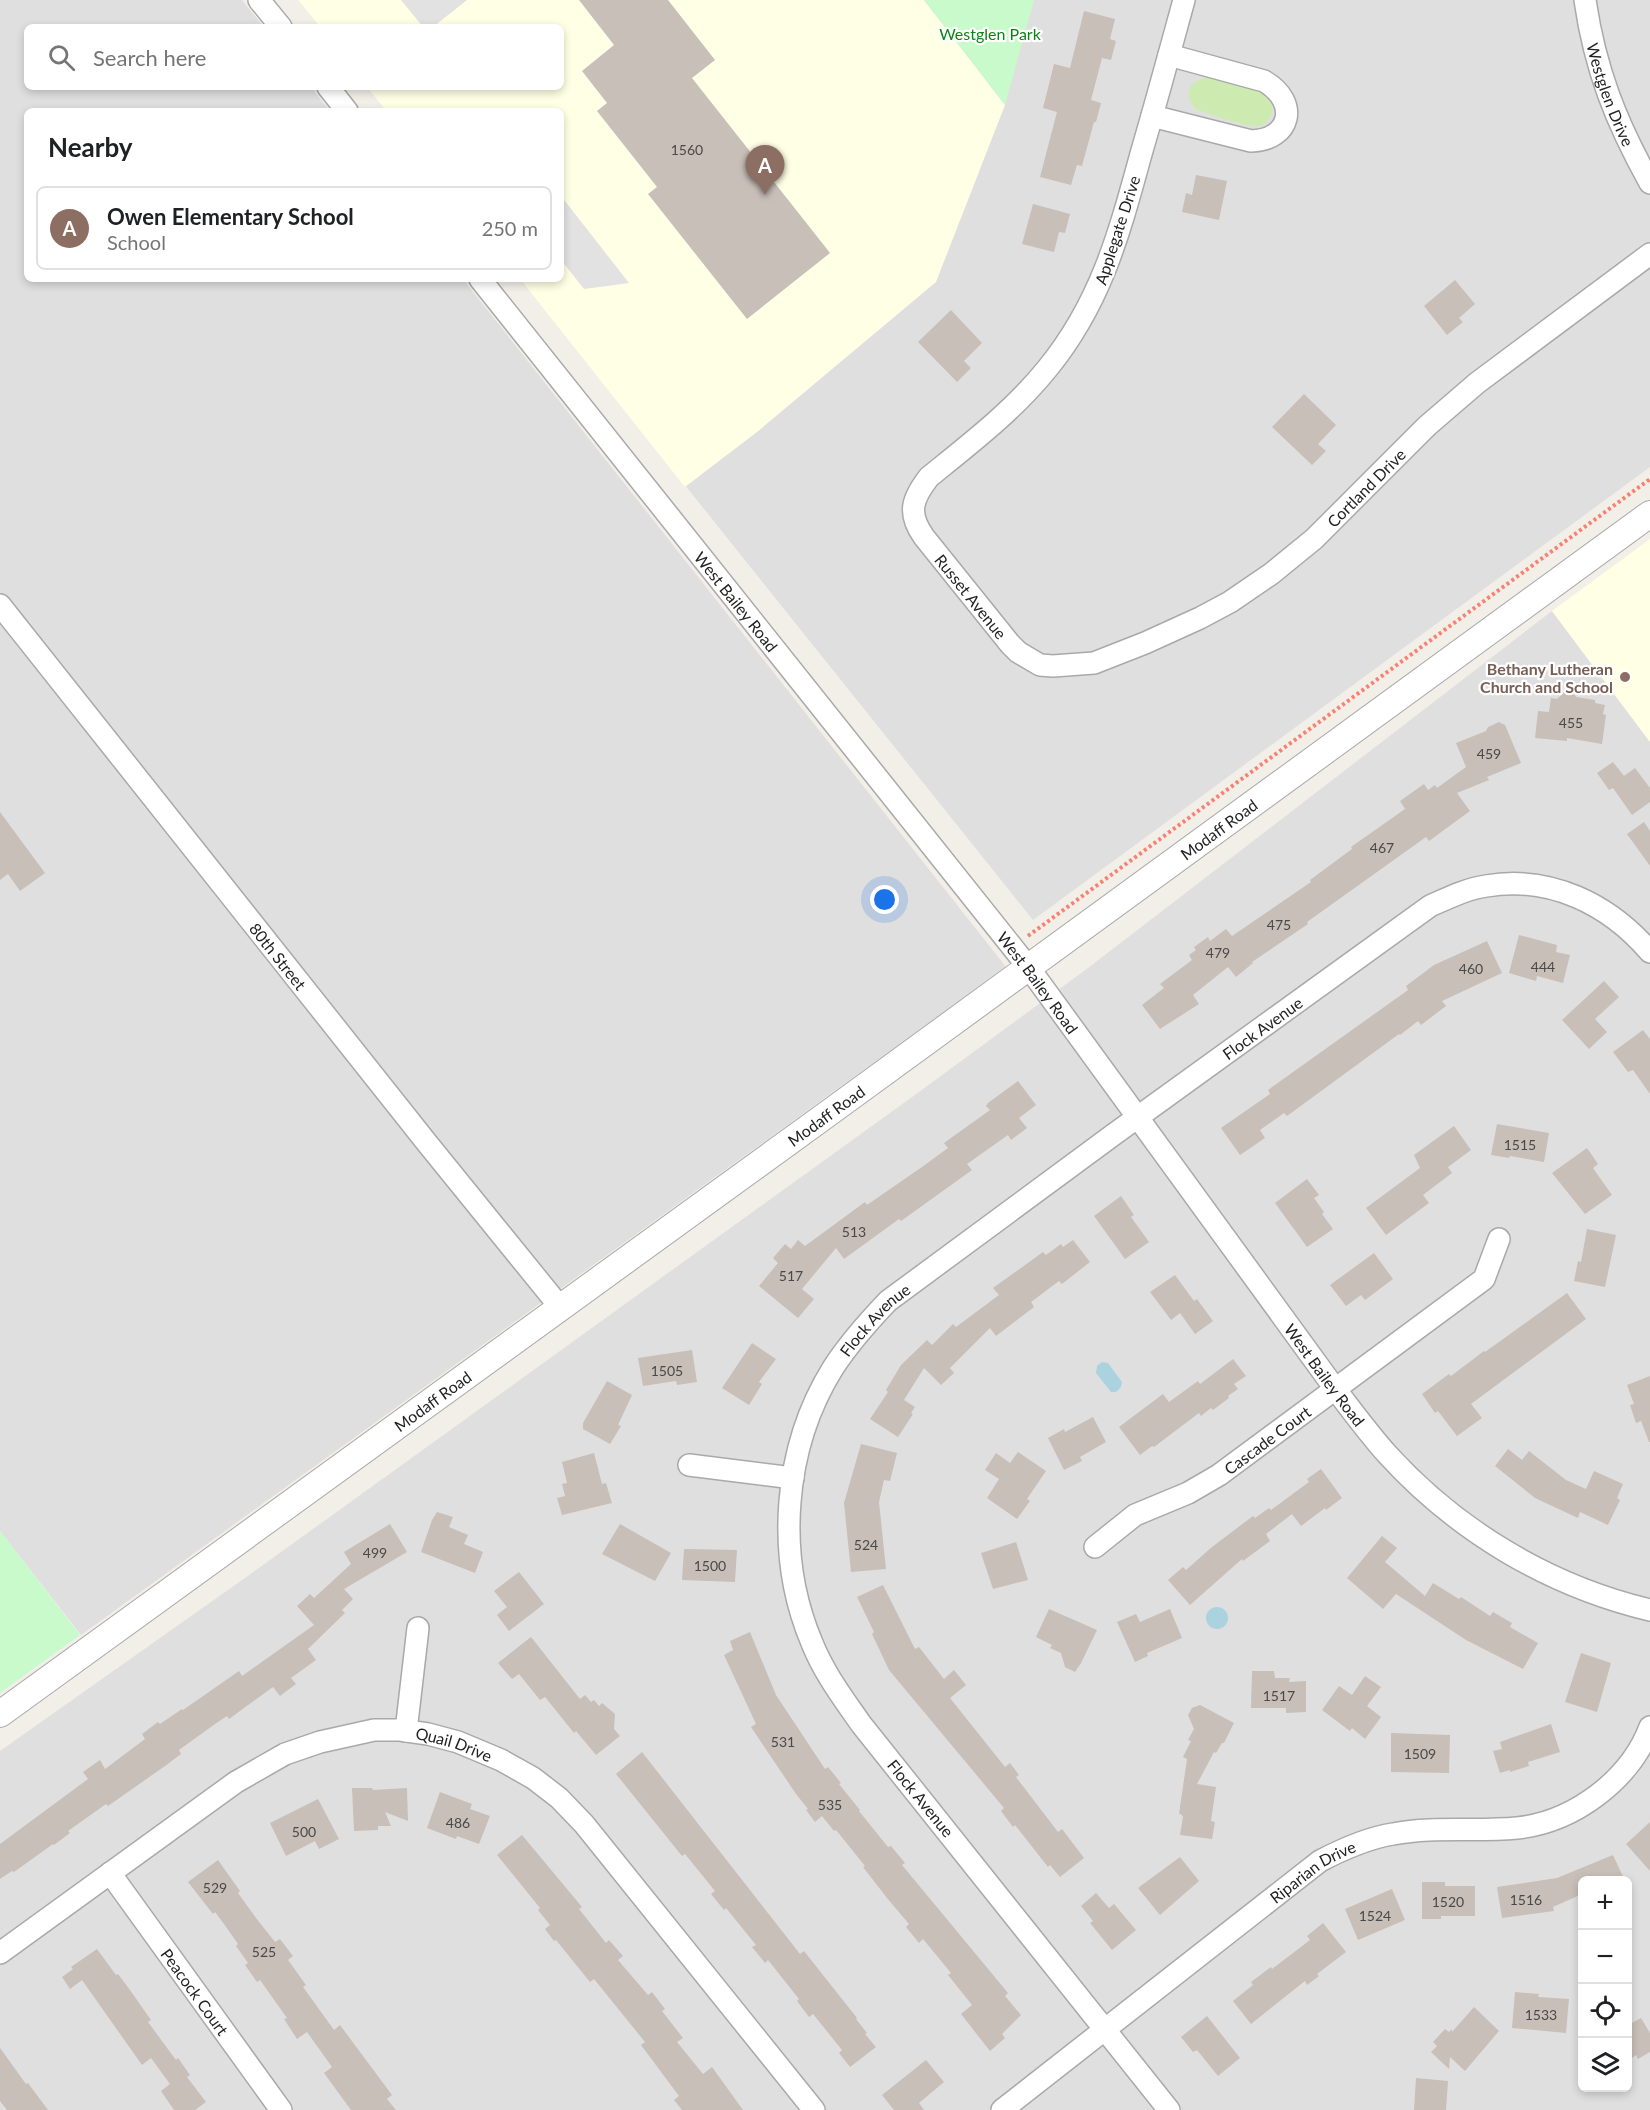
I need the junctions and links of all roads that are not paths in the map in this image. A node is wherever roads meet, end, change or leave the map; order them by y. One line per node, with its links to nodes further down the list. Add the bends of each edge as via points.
1 (259, 0): 4 (street)
2 (1184, 0): 5 (street, Applegate Drive)
3 (1585, 0): 9 (street, Westglen Drive, via 1604,85)
4 (278, 24)
5 (1169, 55): 8 (street, Applegate Drive); 8 (street, via 1264,81 1283,96 1286,118 1274,135 1264,141 1251,141)
6 (330, 90): 7 (street)
7 (345, 108)
8 (1152, 116): 12 (street, Applegate Drive, via 1118,237 1088,308 1027,392 929,477)
9 (1650, 183)
10 (1650, 254): 15 (street, Cortland Drive, via 1477,383 1419,434 1314,539 1271,574 1220,608 1145,643 1094,663)
11 (482, 282): 17 (street, West Bailey Road)
12 (914, 504): 15 (street, Russet Avenue, via 913,515 920,532 1010,644 1030,660)
13 (1650, 514): 17 (street, Modaff Road)
14 (0, 605): 20 (street, 80th Street)
15 (1053, 666)
16 (1650, 952): 18 (street, Flock Avenue, via 1603,910 1561,890 1508,884 1457,894 1414,915)
17 (1029, 968): 18 (street, West Bailey Road); 20 (street, Modaff Road)
18 (1137, 1117): 21 (street, West Bailey Road); 23 (street, Flock Avenue, via 888,1301 832,1369 809,1418)
19 (1499, 1239): 21 (street, Cascade Court, via 1484,1279)
20 (560, 1307): 27 (street, Modaff Road)
21 (1336, 1390): 24 (street, Cascade Court, via 1204,1485 1135,1515); 25 (street, West Bailey Road, via 1412,1480 1482,1536 1565,1582 1622,1604)
22 (689, 1465): 23 (street)
23 (793, 1478): 32 (street, Flock Avenue, via 788,1527 797,1600 832,1684)
24 (1095, 1547)
25 (1650, 1610)
26 (418, 1628): 29 (street)
27 (0, 1713)
28 (1650, 1727): 32 (street, Riparian Drive, via 1617,1778 1584,1805 1558,1817 1515,1828 1435,1828 1393,1834 1350,1845 1320,1861)
29 (406, 1731): 30 (street, Quail Drive, via 375,1730 285,1754 236,1782); 34 (street, Quail Drive, via 458,1742 501,1760 559,1798)
30 (110, 1874): 31 (street, Quail Drive); 33 (street, Peacock Court)
31 (0, 1953)
32 (1105, 2028): 35 (street, Riparian Drive); 36 (street, Flock Avenue)
33 (281, 2110)
34 (814, 2110)
35 (1002, 2110)
36 (1169, 2110)

